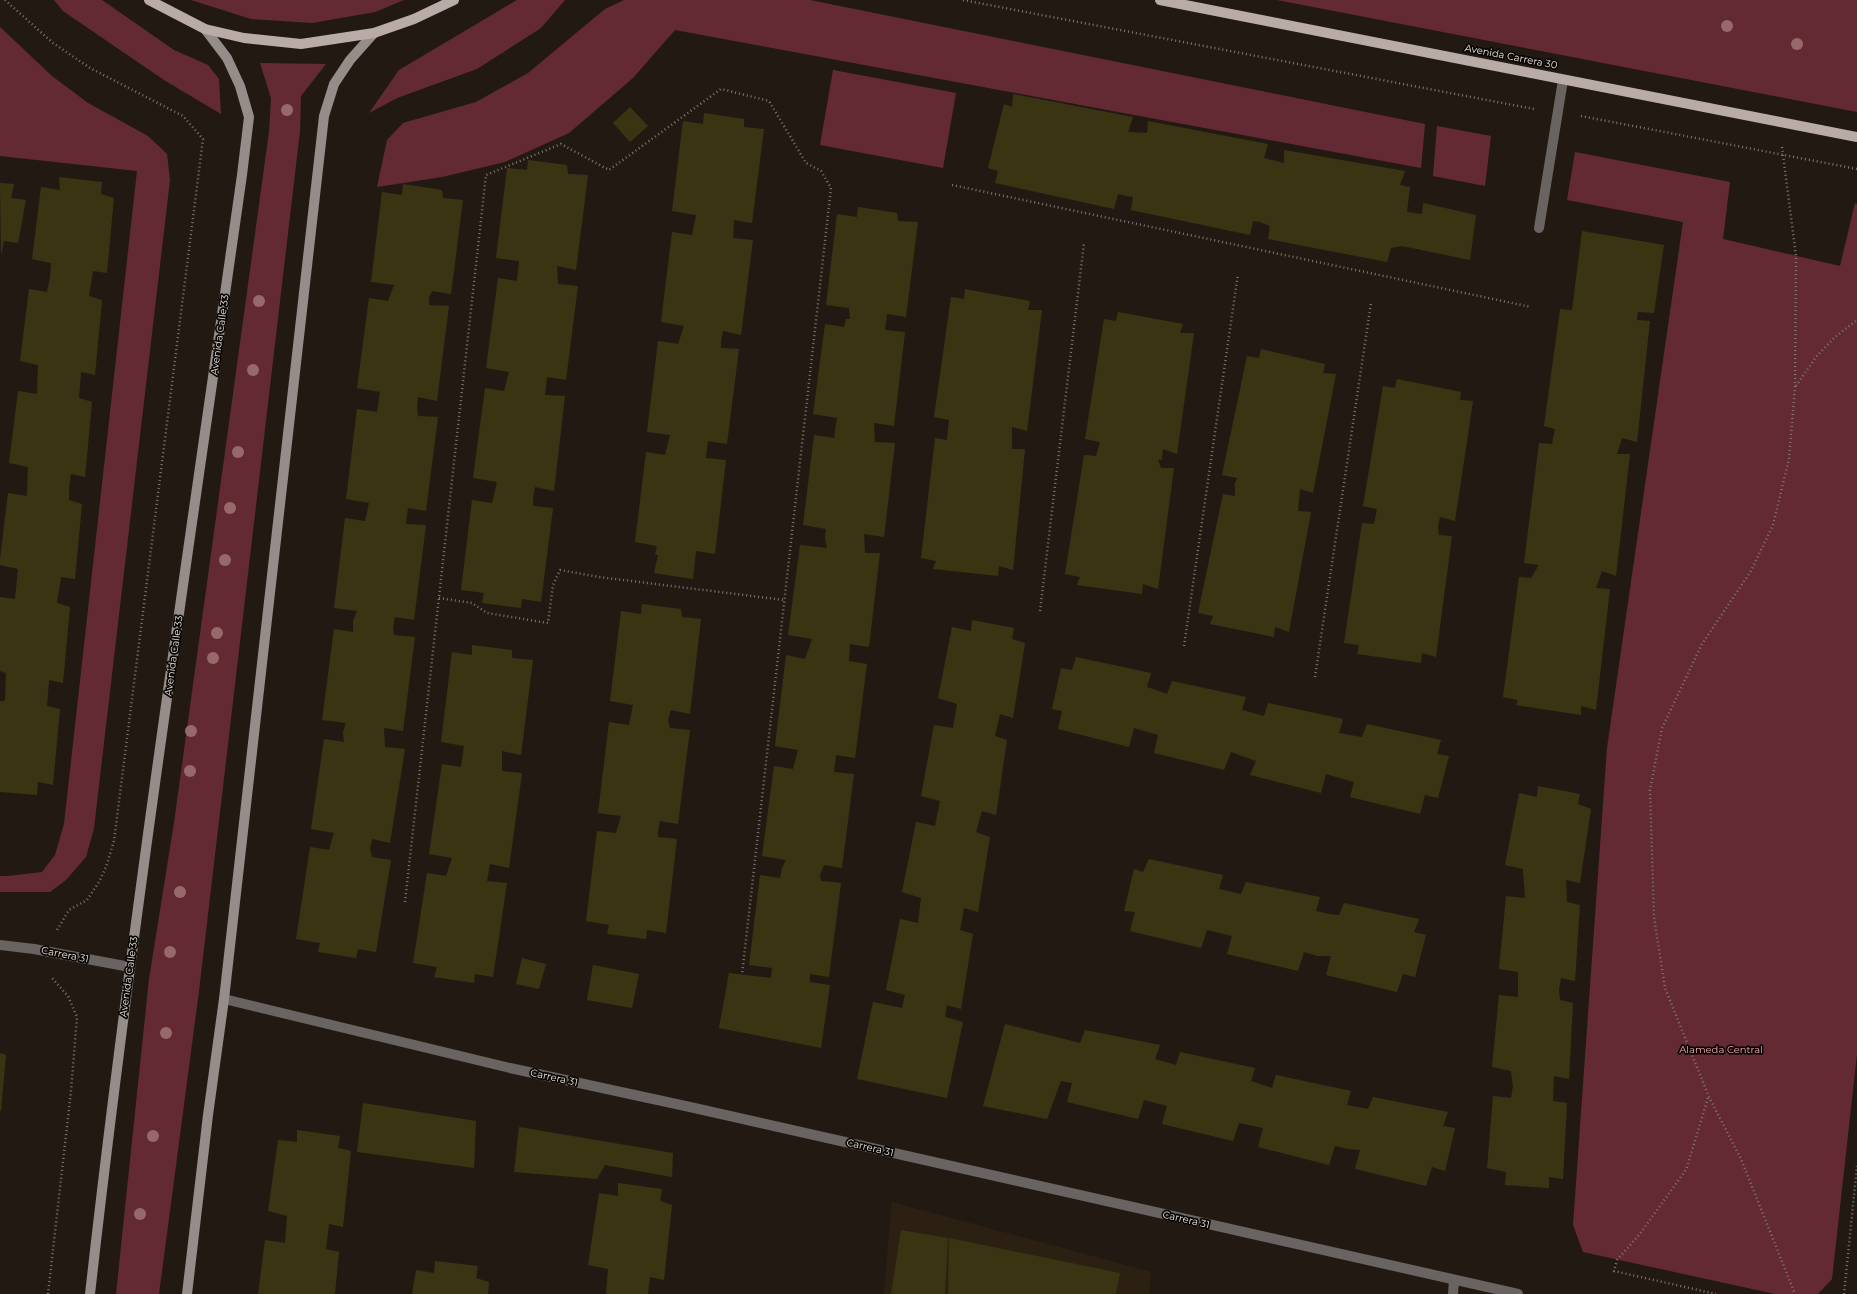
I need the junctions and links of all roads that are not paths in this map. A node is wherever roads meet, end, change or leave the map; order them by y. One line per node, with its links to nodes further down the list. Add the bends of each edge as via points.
1 (149, 0): 4 (main road)
2 (454, 0): 5 (main road, via 414,19)
3 (1160, 0): 6 (main road, Avenida Carrera 30)
4 (205, 29): 5 (main road, via 244,38 302,44); 10 (main road, Avenida Calle 33, via 227,58 240,86 249,117)
5 (374, 33): 11 (main road, via 350,60 334,84 324,116)
6 (1563, 80): 7 (main road, Avenida Carrera 30); 8 (street)
7 (1857, 137)
8 (1539, 228)
9 (0, 945): 10 (street, Carrera 31)
10 (130, 967): 13 (main road, Avenida Calle 33)
11 (224, 999): 12 (street, Carrera 31, via 510,1068); 14 (main road)
12 (1454, 1280): 15 (street); 16 (street, Carrera 31)
13 (90, 1294)
14 (187, 1294)
15 (1453, 1294)
16 (1518, 1294)

